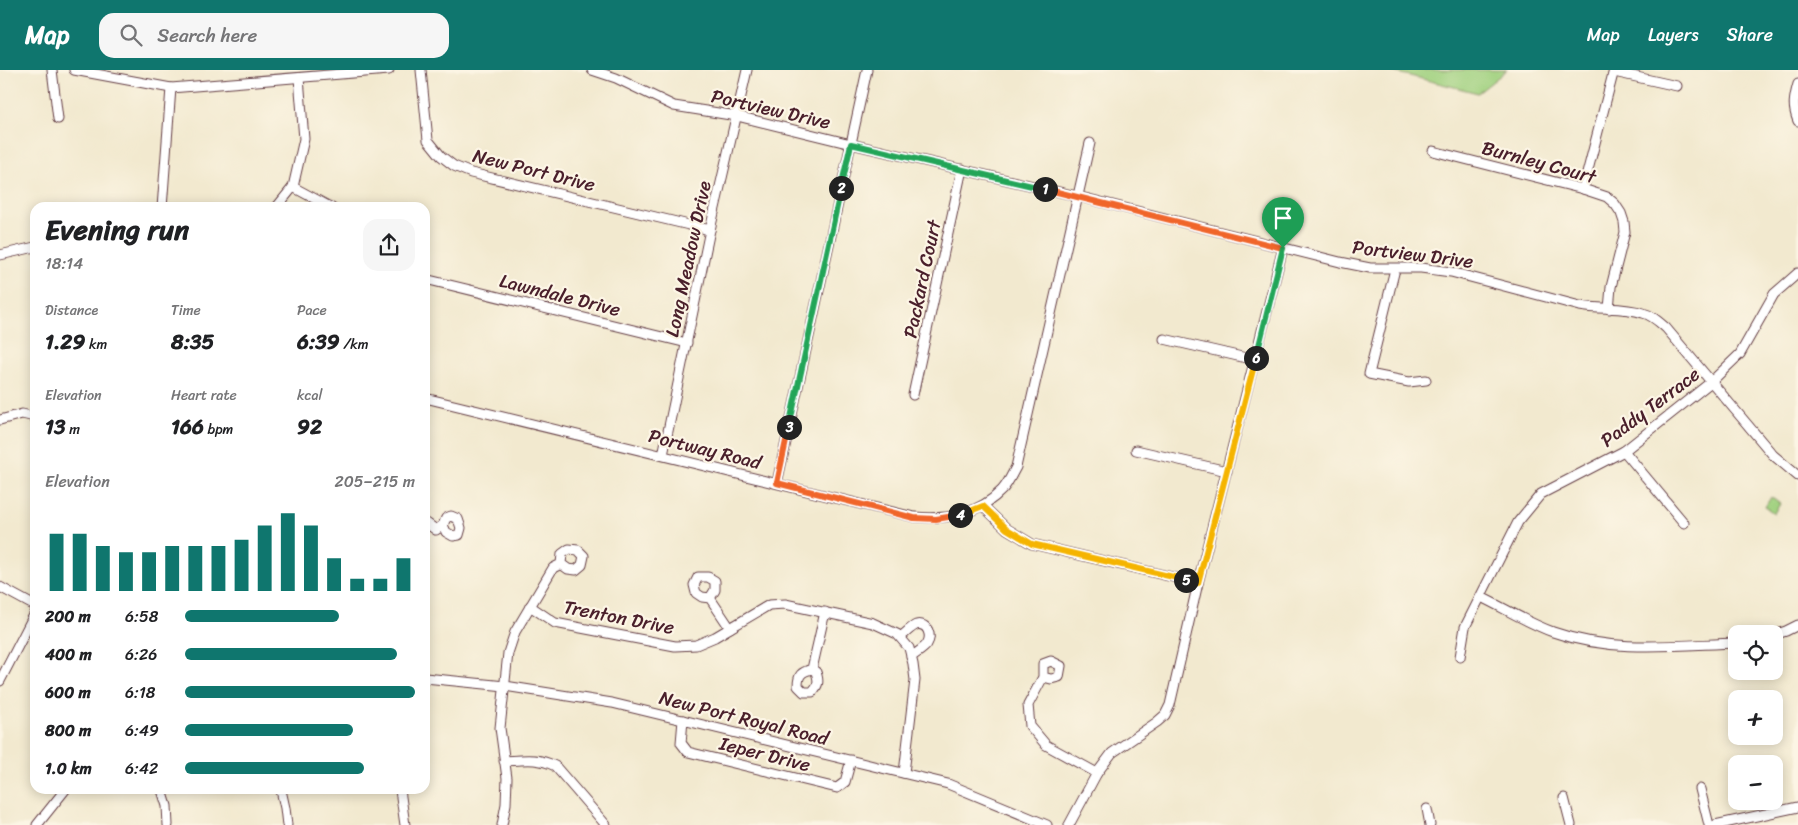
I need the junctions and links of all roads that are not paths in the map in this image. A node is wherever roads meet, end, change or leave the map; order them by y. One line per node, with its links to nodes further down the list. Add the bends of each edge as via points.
1 (52, 70): 14 (street)
2 (74, 70): 12 (street)
3 (389, 70): 9 (street)
4 (421, 70): 26 (street, New Port Drive, via 428,140 454,166)
5 (592, 70): 13 (street, Portview Drive, via 674,106)
6 (747, 70): 13 (street, Long Meadow Drive)
7 (867, 70): 17 (street)
8 (1614, 71): 11 (street); 21 (street)
9 (299, 78): 12 (street); 20 (street, via 304,139)
10 (1798, 84): 15 (street, via 1793,100)
11 (1677, 86)
12 (171, 88): 23 (street)
13 (737, 116): 17 (street, Portview Drive); 26 (street, Long Meadow Drive)
14 (58, 119)
15 (1798, 121)
16 (1090, 143): 22 (street, Portway Road)
17 (851, 144): 19 (street, Portview Drive); 48 (street)
18 (1433, 151): 21 (street, Burnley Court)
19 (962, 169): 22 (street, Portview Drive); 39 (street, Packard Court)
20 (293, 187): 24 (street); 25 (street)
21 (1583, 189): 33 (street, Burnley Court, via 1607,197 1621,213 1624,222 1625,232 1611,287)
22 (1077, 196): 28 (street, Portview Drive); 49 (street, Portway Road, via 1016,467 1003,489)
23 (162, 202)
24 (281, 202)
25 (321, 202)
26 (710, 230): 35 (street, Long Meadow Drive)
27 (30, 248): 29 (street)
28 (1283, 248): 30 (street, Portview Drive, via 1370,268); 36 (street)
29 (0, 255)
30 (1395, 269): 33 (street, Portview Drive, via 1451,272 1580,306); 37 (street, via 1369,374 1409,382)
31 (1798, 273): 38 (street, Paddy Terrace, via 1774,294 1740,354)
32 (430, 280): 35 (street, Lawndale Drive)
33 (1609, 309): 38 (street, Portview Drive, via 1643,313 1655,319)
34 (1164, 338): 36 (street)
35 (687, 343): 45 (street, Long Meadow Drive)
36 (1255, 360): 46 (street)
37 (1426, 380)
38 (1711, 382): 44 (street, Paddy Terrace); 47 (street, Portview Drive, via 1773,455)
39 (913, 395)
40 (430, 399): 45 (street, Portway Road)
41 (30, 416): 42 (street, via 22,414)
42 (0, 420)
43 (1136, 450): 46 (street)
44 (1624, 451): 50 (street); 56 (street, Paddy Terrace, via 1541,494 1518,522)
45 (663, 455): 48 (street, Portway Road)
46 (1227, 472): 54 (street)
47 (1798, 476)
48 (777, 483): 49 (street, Portway Road, via 914,518 936,519)
49 (983, 506): 54 (street, via 1007,529 1032,544)
50 (1684, 523)
51 (443, 525): 52 (street, via 436,530)
52 (430, 526)
53 (561, 564): 59 (street, via 554,568)
54 (1198, 583): 78 (street, via 1170,705 1157,722 1112,753)
55 (0, 587): 58 (street)
56 (1480, 597): 66 (street, via 1553,632 1595,643 1623,647); 68 (street, Paddy Terrace, via 1465,627)
57 (710, 598): 63 (street)
58 (30, 603)
59 (530, 606): 63 (street, Trenton Drive, via 555,623 675,646 696,645); 73 (street, via 515,632 508,653)
60 (824, 612): 63 (street, Trenton Drive, via 785,604 769,605); 65 (street, Trenton Drive, via 873,623); 69 (street)
61 (30, 623): 72 (street)
62 (1798, 625): 64 (street)
63 (730, 628)
64 (1783, 632)
65 (900, 637): 67 (street, via 909,648); 67 (street, via 916,625 927,628 930,636 927,645)
66 (1728, 642)
67 (911, 657): 77 (street, via 915,680)
68 (1460, 658)
69 (812, 669)
70 (1042, 676): 78 (street, via 1028,705 1030,726 1046,745)
71 (430, 678): 73 (street, New Port Royal Road)
72 (0, 681)
73 (505, 686): 74 (street, New Port Royal Road, via 612,703); 76 (street, via 500,728)
74 (683, 720): 75 (street, New Port Royal Road); 75 (street, Ieper Drive, via 681,743 688,752 837,788 845,782)
75 (851, 760): 77 (street, New Port Royal Road)
76 (504, 761): 91 (street, via 507,778); 92 (street, via 535,759 556,766)
77 (904, 773): 93 (street, New Port Royal Road, via 948,784)
78 (1097, 773): 94 (street)
79 (1700, 789): 97 (street)
80 (62, 794): 87 (street)
81 (163, 794): 88 (street)
82 (282, 794): 89 (street)
83 (401, 794): 90 (street)
84 (1564, 798): 96 (street)
85 (1798, 807): 98 (street)
86 (1427, 809): 95 (street)
87 (36, 825)
88 (168, 825)
89 (287, 825)
90 (406, 825)
91 (502, 825)
92 (606, 825)
93 (1047, 825)
94 (1070, 825)
95 (1430, 825)
96 (1571, 825)
97 (1709, 825)
98 (1715, 825)

